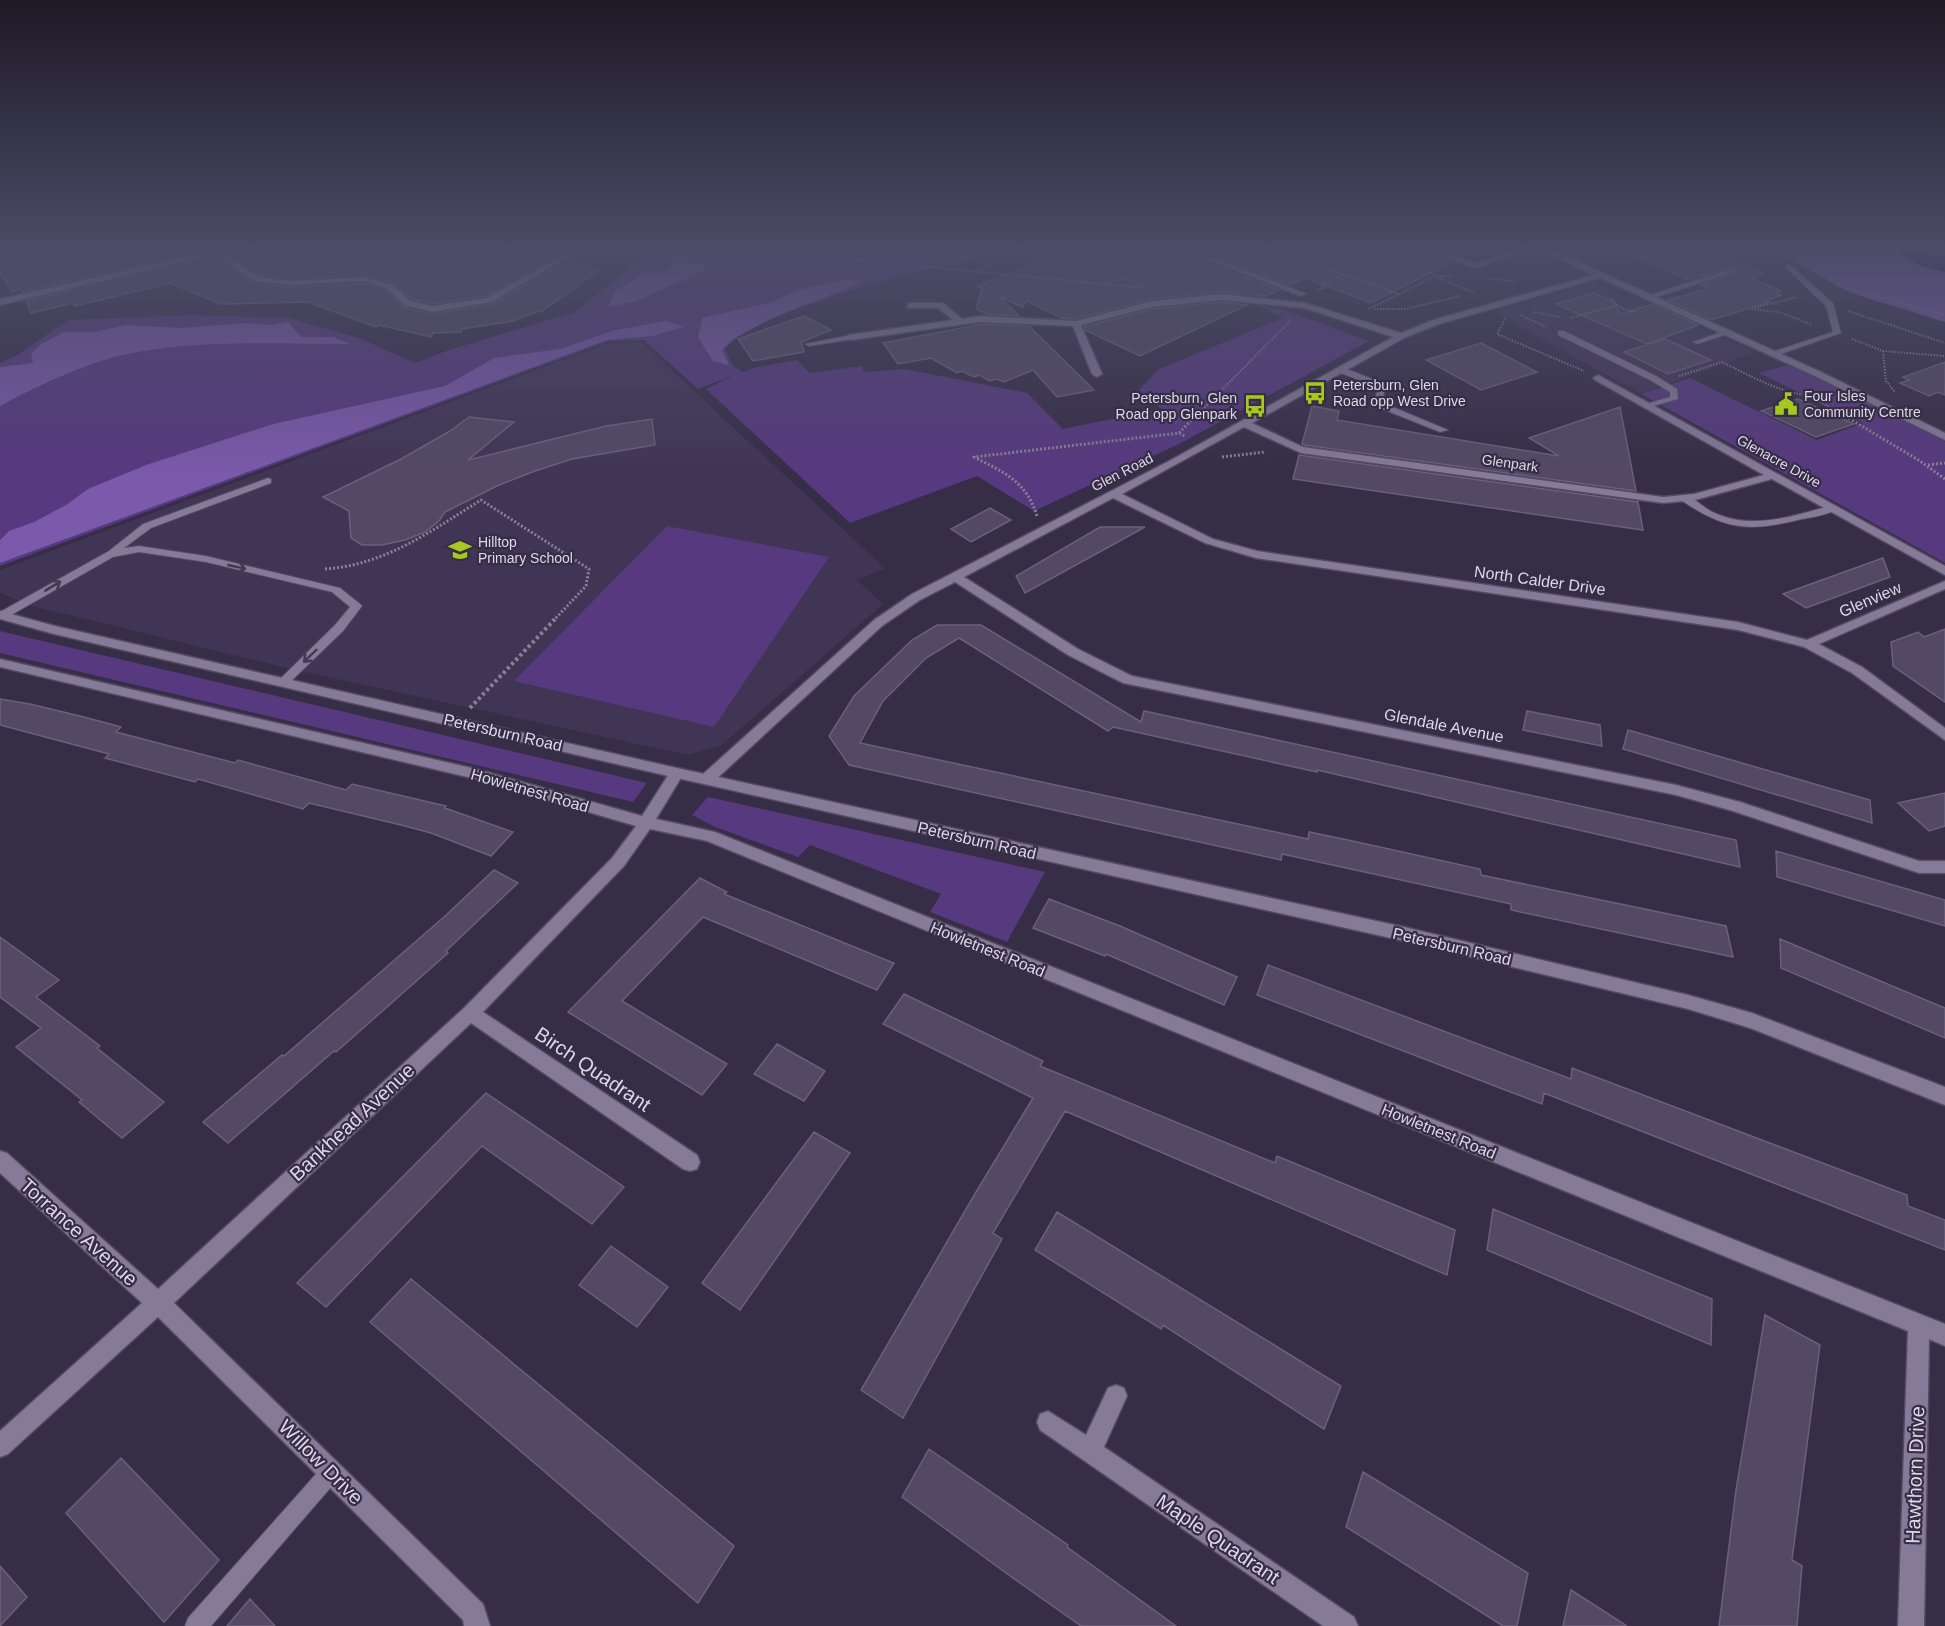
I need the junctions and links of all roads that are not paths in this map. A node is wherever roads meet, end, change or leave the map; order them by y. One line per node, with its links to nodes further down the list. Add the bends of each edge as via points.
1 (954, 323): 12 (street)
2 (1054, 323): 8 (street)
3 (1080, 323): 8 (street)
4 (1359, 323): 11 (street)
5 (1434, 323): 11 (street, Glen Road)
6 (1705, 323): 10 (street)
7 (1834, 323): 15 (lane, via 1837,333)
8 (1076, 324): 17 (street)
9 (1561, 333): 19 (lane, via 1674,391 1674,399)
10 (1727, 333): 13 (lane); 15 (street)
11 (1401, 336): 16 (street, Glen Road)
12 (851, 337): 14 (lane)
13 (1697, 342)
14 (809, 344)
15 (1775, 354): 22 (street)
16 (1341, 370): 20 (street, Glen Road); 21 (lane, via 1382,386 1378,404)
17 (1097, 374)
18 (1598, 378): 19 (street, Glenacre Drive)
19 (1649, 406): 23 (street, Glenacre Drive)
20 (1245, 424): 25 (street, Glen Road); 26 (street, Glenpark, via 1305,450 1663,500)
21 (1443, 430)
22 (1945, 437)
23 (1774, 475): 26 (street, Glenpark); 27 (street, Glenacre Drive)
24 (268, 481): 28 (lane, via 147,526)
25 (1113, 494): 30 (street, Glen Road); 33 (street, North Calder Drive, via 1209,541 1256,554 1738,626)
26 (1685, 498): 27 (lane, via 1713,517 1745,523 1783,521)
27 (1833, 508): 29 (street, Glenacre Drive)
28 (110, 554): 32 (lane, one-way to 28); 35 (lane, one-way to 35, via 139,549 171,552 336,590 356,606)
29 (1945, 571)
30 (954, 576): 38 (street, Glen Road, via 878,623); 40 (street, Glendale Avenue, via 1073,652 1128,680 1677,790 1919,867)
31 (1945, 585): 33 (street, Glenview)
32 (1, 615): 35 (street, Petersburn Road)
33 (1808, 644): 36 (street, North Calder Drive, via 1857,670)
34 (0, 663): 39 (street, Howletnest Road, via 476,774)
35 (283, 682): 37 (street, Petersburn Road)
36 (1945, 735)
37 (676, 774): 38 (street, Petersburn Road); 39 (street, Bankhead Avenue)
38 (707, 779): 42 (street, Petersburn Road, via 1404,934 1688,1002 1774,1029)
39 (646, 824): 41 (street, Bankhead Avenue, via 618,862); 46 (street, Howletnest Road, via 710,836)
40 (1945, 867)
41 (470, 1013): 44 (street, Birch Quadrant); 45 (street, Bankhead Avenue)
42 (1945, 1096)
43 (0, 1160): 45 (street, Torrance Avenue)
44 (690, 1162)
45 (158, 1303): 50 (street, Bankhead Avenue); 52 (street, Willow Drive)
46 (1920, 1325): 47 (street, Howletnest Road); 56 (street, Hawthorn Drive)
47 (1945, 1335)
48 (1116, 1396): 51 (street)
49 (1048, 1422): 51 (street, Maple Quadrant)
50 (0, 1446)
51 (1090, 1452): 55 (street, Maple Quadrant)
52 (331, 1472): 53 (lane); 54 (street, Willow Drive, via 474,1613)
53 (196, 1626)
54 (477, 1626)
55 (1345, 1626)
56 (1911, 1626)

